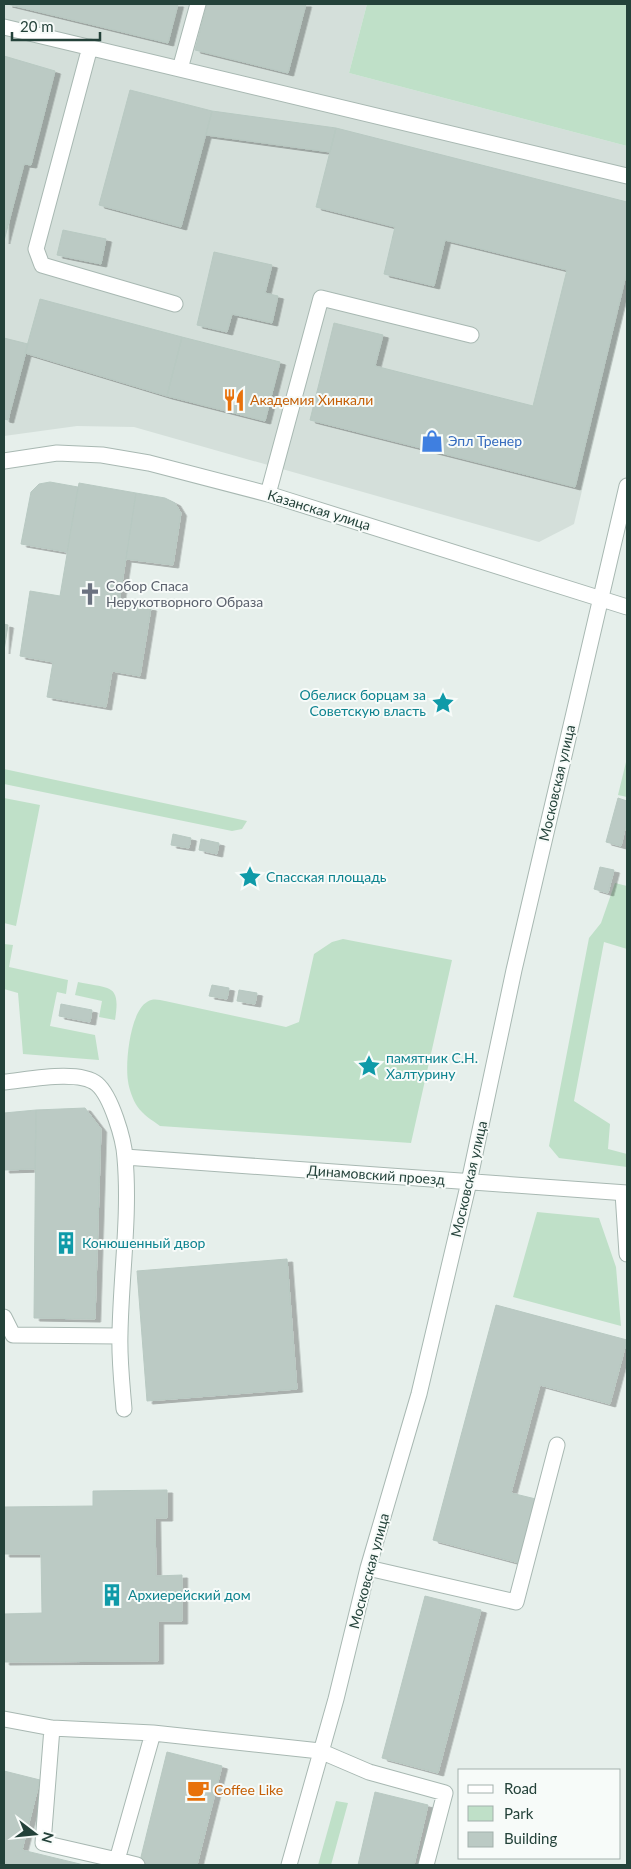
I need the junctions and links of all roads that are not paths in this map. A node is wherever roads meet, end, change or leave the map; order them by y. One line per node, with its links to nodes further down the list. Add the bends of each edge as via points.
1 (198, 4): 4 (street)
2 (4, 27): 3 (street)
3 (90, 47): 4 (street); 6 (street, via 36,249 42,264)
4 (180, 69): 5 (street)
5 (627, 176)
6 (175, 304)
7 (471, 335): 10 (street, via 320,298)
8 (4, 461): 10 (street, Казанская улица, via 57,453 102,455 149,463)
9 (627, 486): 11 (street, Московская улица)
10 (268, 494): 11 (street, Казанская улица)
11 (599, 599): 12 (street, Казанская улица); 15 (street, Московская улица)
12 (627, 607)
13 (4, 1082): 14 (street, via 70,1076 86,1077 98,1084 107,1096)
14 (125, 1156): 15 (street, Динамовский проезд); 19 (street)
15 (469, 1182): 16 (street, Динамовский проезд); 22 (street, Московская улица, via 419,1394)
16 (625, 1193): 17 (street)
17 (627, 1254)
18 (4, 1317): 19 (street, via 14,1336)
19 (120, 1336): 20 (street)
20 (124, 1409)
21 (557, 1445): 22 (street, via 516,1602)
22 (368, 1568): 26 (street, Московская улица)
23 (4, 1719): 24 (street)
24 (52, 1728): 25 (street); 27 (street, via 43,1843)
25 (153, 1733): 26 (street); 27 (street)
26 (320, 1751): 29 (street, Московская улица); 30 (street, via 369,1772 445,1793)
27 (117, 1860): 28 (street)
28 (137, 1865)
29 (289, 1865)
30 (426, 1865)

